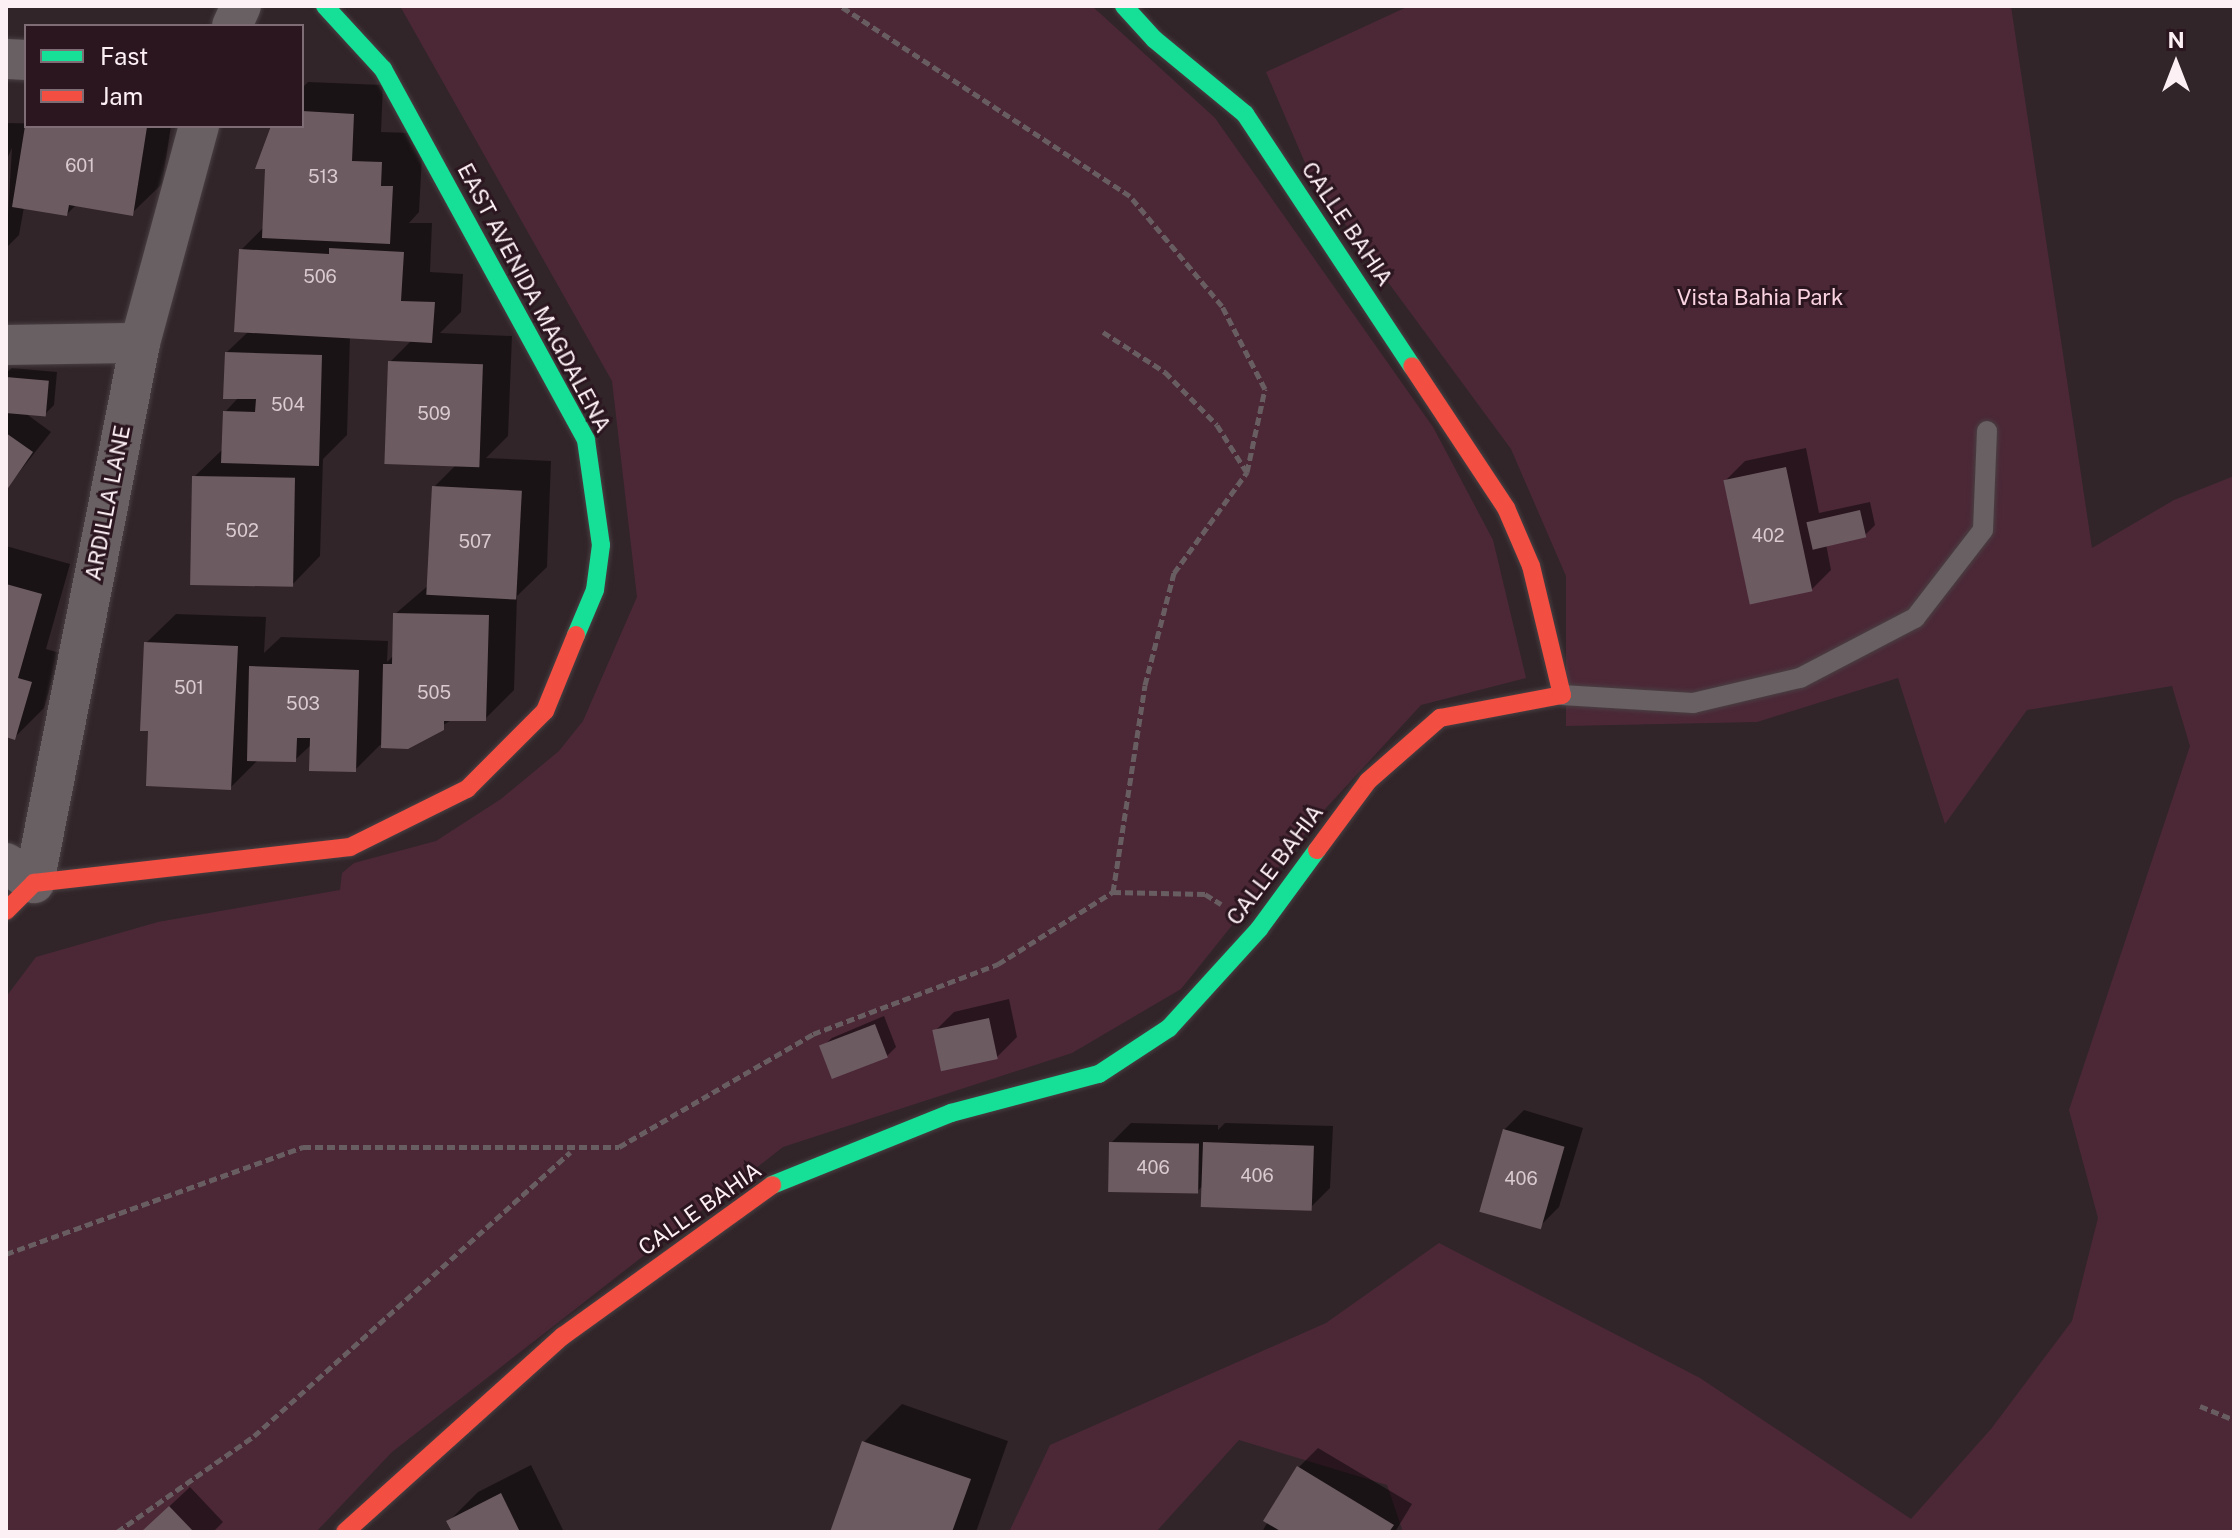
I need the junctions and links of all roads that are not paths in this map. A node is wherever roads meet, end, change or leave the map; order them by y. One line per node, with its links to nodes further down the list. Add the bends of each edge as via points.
1 (325, 6): 8 (street, EAST AVENIDA MAGDALENA, via 383,69 586,440 601,545 595,590 545,711 467,789 350,847)
2 (1124, 6): 7 (street, CALLE BAHIA, via 1154,39 1245,114 1506,508 1531,566)
3 (198, 128): 4 (street, ARDILLA LANE)
4 (140, 343): 5 (street); 8 (street, ARDILLA LANE)
5 (6, 345)
6 (1987, 431): 7 (lane, via 1983,530 1915,618 1800,678 1693,703)
7 (1562, 695): 10 (street, CALLE BAHIA, via 1440,718 1368,781 1259,929 1169,1028 1099,1074 951,1113 769,1186 563,1336)
8 (20, 873): 9 (street)
9 (6, 911)
10 (345, 1532)

